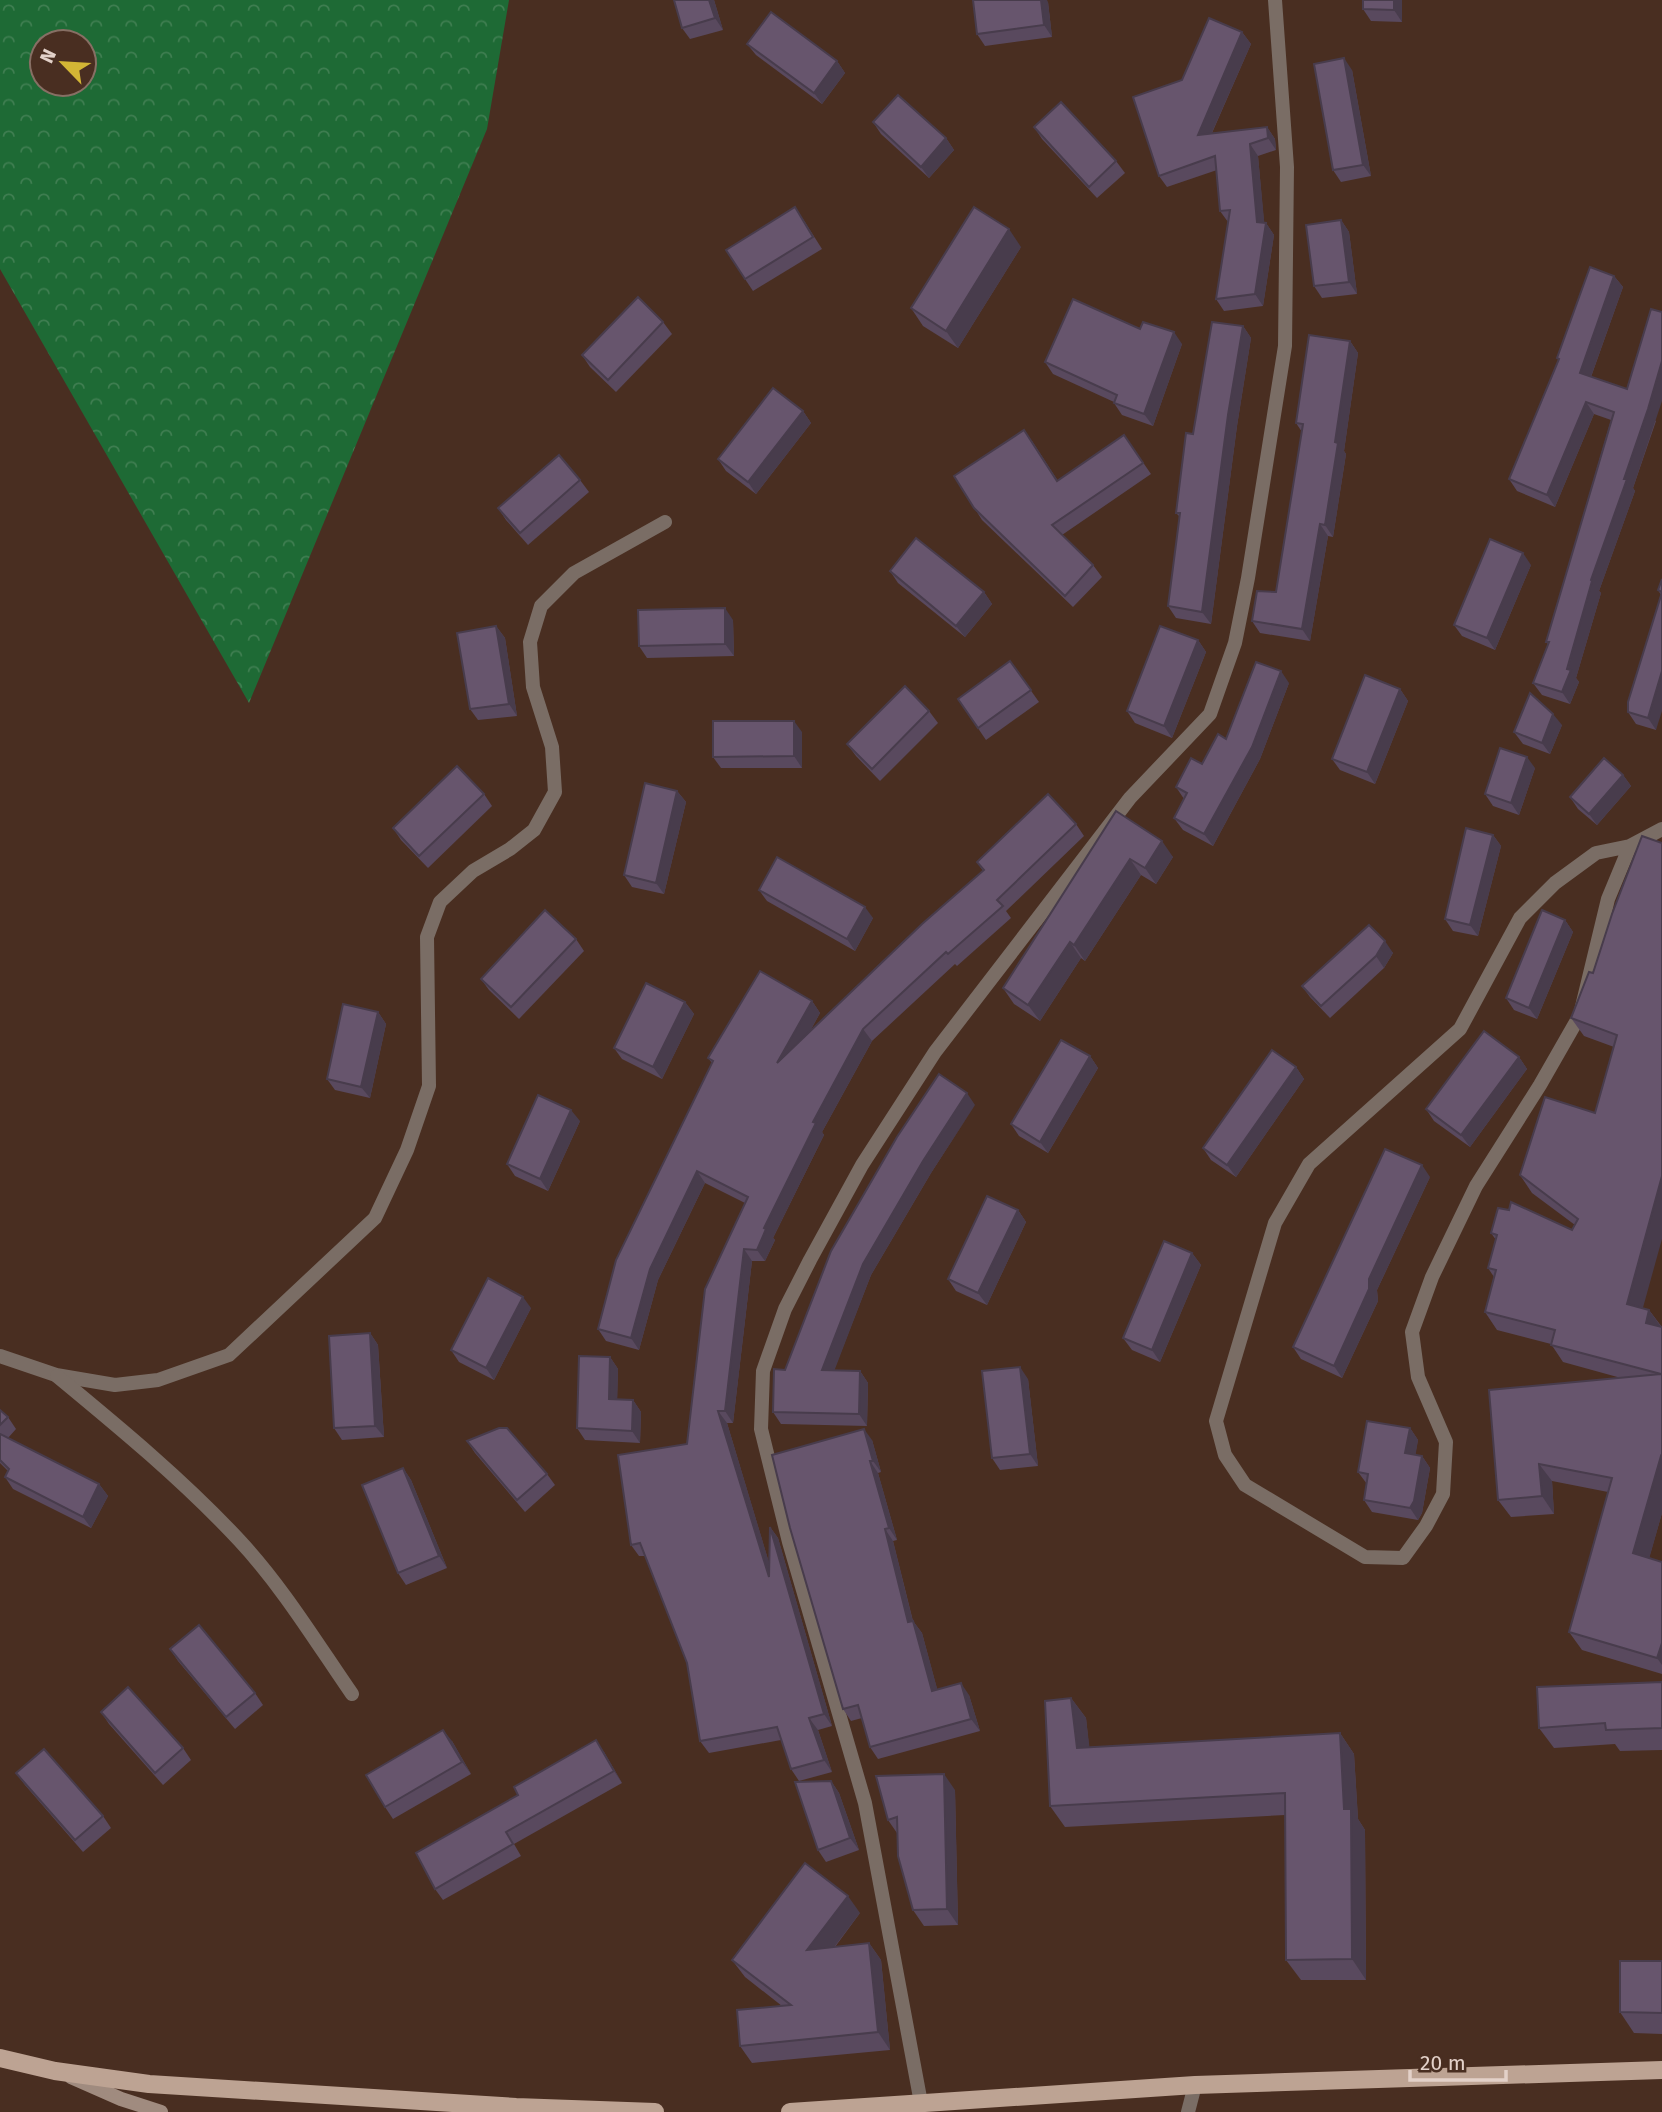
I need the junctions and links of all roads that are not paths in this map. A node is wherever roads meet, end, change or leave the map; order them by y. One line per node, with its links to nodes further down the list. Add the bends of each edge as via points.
1 (1275, 0): 12 (street, via 1287,167 1285,346 1235,643 1210,713 1130,797 935,1052 862,1165 810,1260 785,1309 763,1371 761,1429 864,1803)
2 (665, 522): 6 (street, via 574,573 541,606 530,642 533,687 552,747 555,792 534,830 473,871 440,902 427,937 429,1086 407,1150 375,1218 229,1355 158,1380 115,1385)
3 (1662, 829): 4 (street)
4 (1630, 846): 4 (street, via 1608,900 1580,1015 1476,1186 1432,1277 1412,1332 1418,1377 1446,1442 1443,1494 1403,1558 1365,1557 1245,1485 1225,1455 1216,1421 1275,1223 1310,1164 1460,1029 1520,918 1555,883 1596,853)
5 (0, 1356): 6 (street)
6 (56, 1376): 7 (street, via 161,1463 240,1541)
7 (352, 1694)
8 (0, 2059): 10 (main road)
9 (1662, 2070): 11 (main road)
10 (55, 2071): 13 (main road, via 149,2084); 14 (main road)
11 (1195, 2085): 12 (main road); 17 (street)
12 (921, 2104): 16 (main road)
13 (515, 2110): 15 (main road)
14 (161, 2112)
15 (655, 2112)
16 (790, 2112)
17 (1188, 2112)

